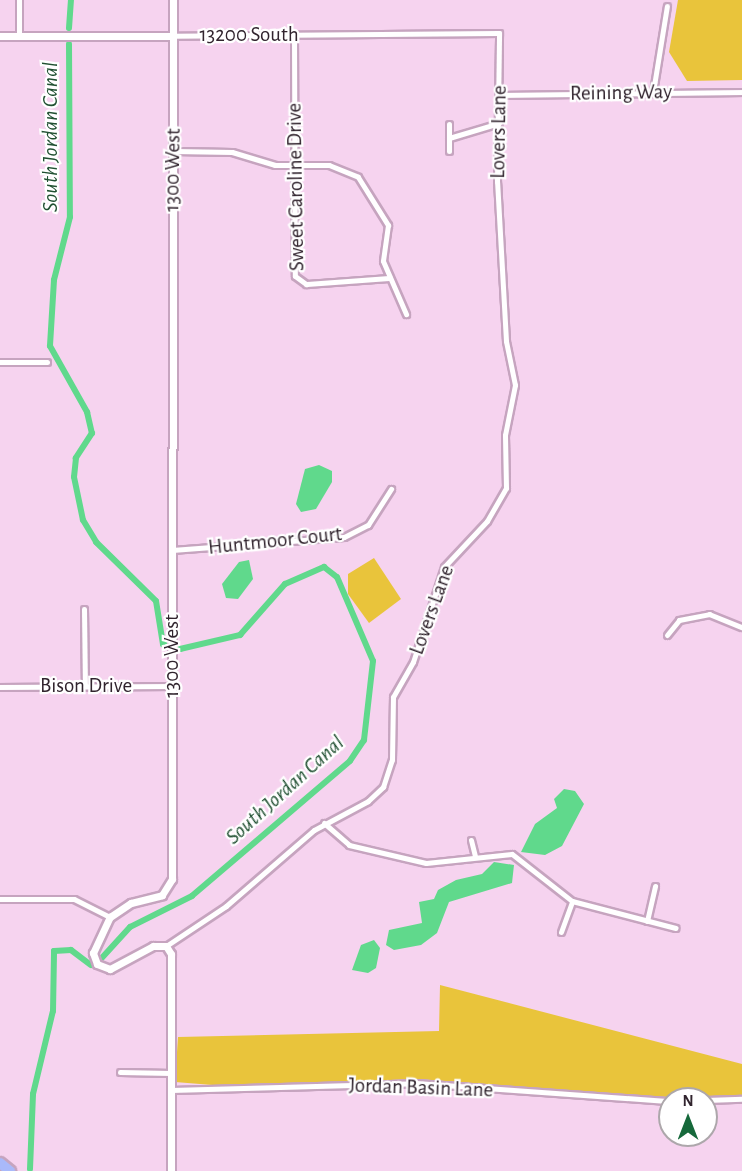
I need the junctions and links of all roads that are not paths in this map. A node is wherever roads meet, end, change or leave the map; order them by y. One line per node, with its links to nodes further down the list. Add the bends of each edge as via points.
1 (19, 0): 7 (street)
2 (173, 0): 8 (street, 1300 West)
3 (667, 6): 9 (street)
4 (499, 33): 5 (street, 13200 South); 11 (street, Lovers Lane)
5 (294, 35): 8 (street, 13200 South); 17 (street, Sweet Caroline Drive)
6 (0, 36): 7 (street, 13200 South)
7 (19, 36): 8 (street, 13200 South)
8 (173, 36): 16 (street, 1300 West)
9 (653, 92): 10 (street, Reining Way); 11 (street, Reining Way)
10 (742, 92)
11 (500, 95): 12 (street, Lovers Lane)
12 (499, 123): 14 (street); 30 (street, Lovers Lane, via 506,341 515,385 506,435 507,483 492,514 444,567 413,662 393,697 392,760 382,787 368,801)
13 (449, 124): 14 (street)
14 (449, 138): 15 (street)
15 (449, 150)
16 (174, 151): 17 (street, via 232,152 265,164); 23 (street, 1300 West)
17 (294, 166): 18 (street, via 338,166 363,182 388,225 383,261); 18 (street, Sweet Caroline Drive, via 297,280 374,283)
18 (390, 278): 19 (street)
19 (406, 314)
20 (0, 362): 21 (street)
21 (47, 362)
22 (391, 489): 23 (street, Huntmoor Court, via 368,525 344,537)
23 (172, 550): 28 (street, 1300 West)
24 (84, 609): 27 (street)
25 (742, 627): 26 (street, via 709,614 679,620)
26 (667, 635)
27 (85, 686): 28 (street, Bison Drive); 29 (street, Bison Drive)
28 (172, 686): 36 (street, 1300 West, via 171,883 162,895 131,903)
29 (0, 687)
30 (324, 824): 32 (street, via 349,845 420,862); 40 (street, Lovers Lane, via 226,906)
31 (471, 840): 32 (street)
32 (476, 856): 35 (street, via 501,852 518,856)
33 (655, 886): 37 (street)
34 (0, 899): 36 (street, via 74,899)
35 (572, 901): 37 (street); 39 (street)
36 (110, 916): 40 (street, via 94,945 99,966 114,968 153,946)
37 (647, 921): 38 (street)
38 (676, 928)
39 (561, 933)
40 (166, 946): 42 (street, via 171,956)
41 (120, 1072): 42 (street)
42 (171, 1072): 43 (street)
43 (171, 1090): 45 (street, Jordan Basin Lane, via 416,1083); 49 (street)
44 (742, 1099): 46 (street)
45 (658, 1100)
46 (718, 1100)
47 (0, 1163): 48 (highway)
48 (10, 1171)
49 (171, 1171)

